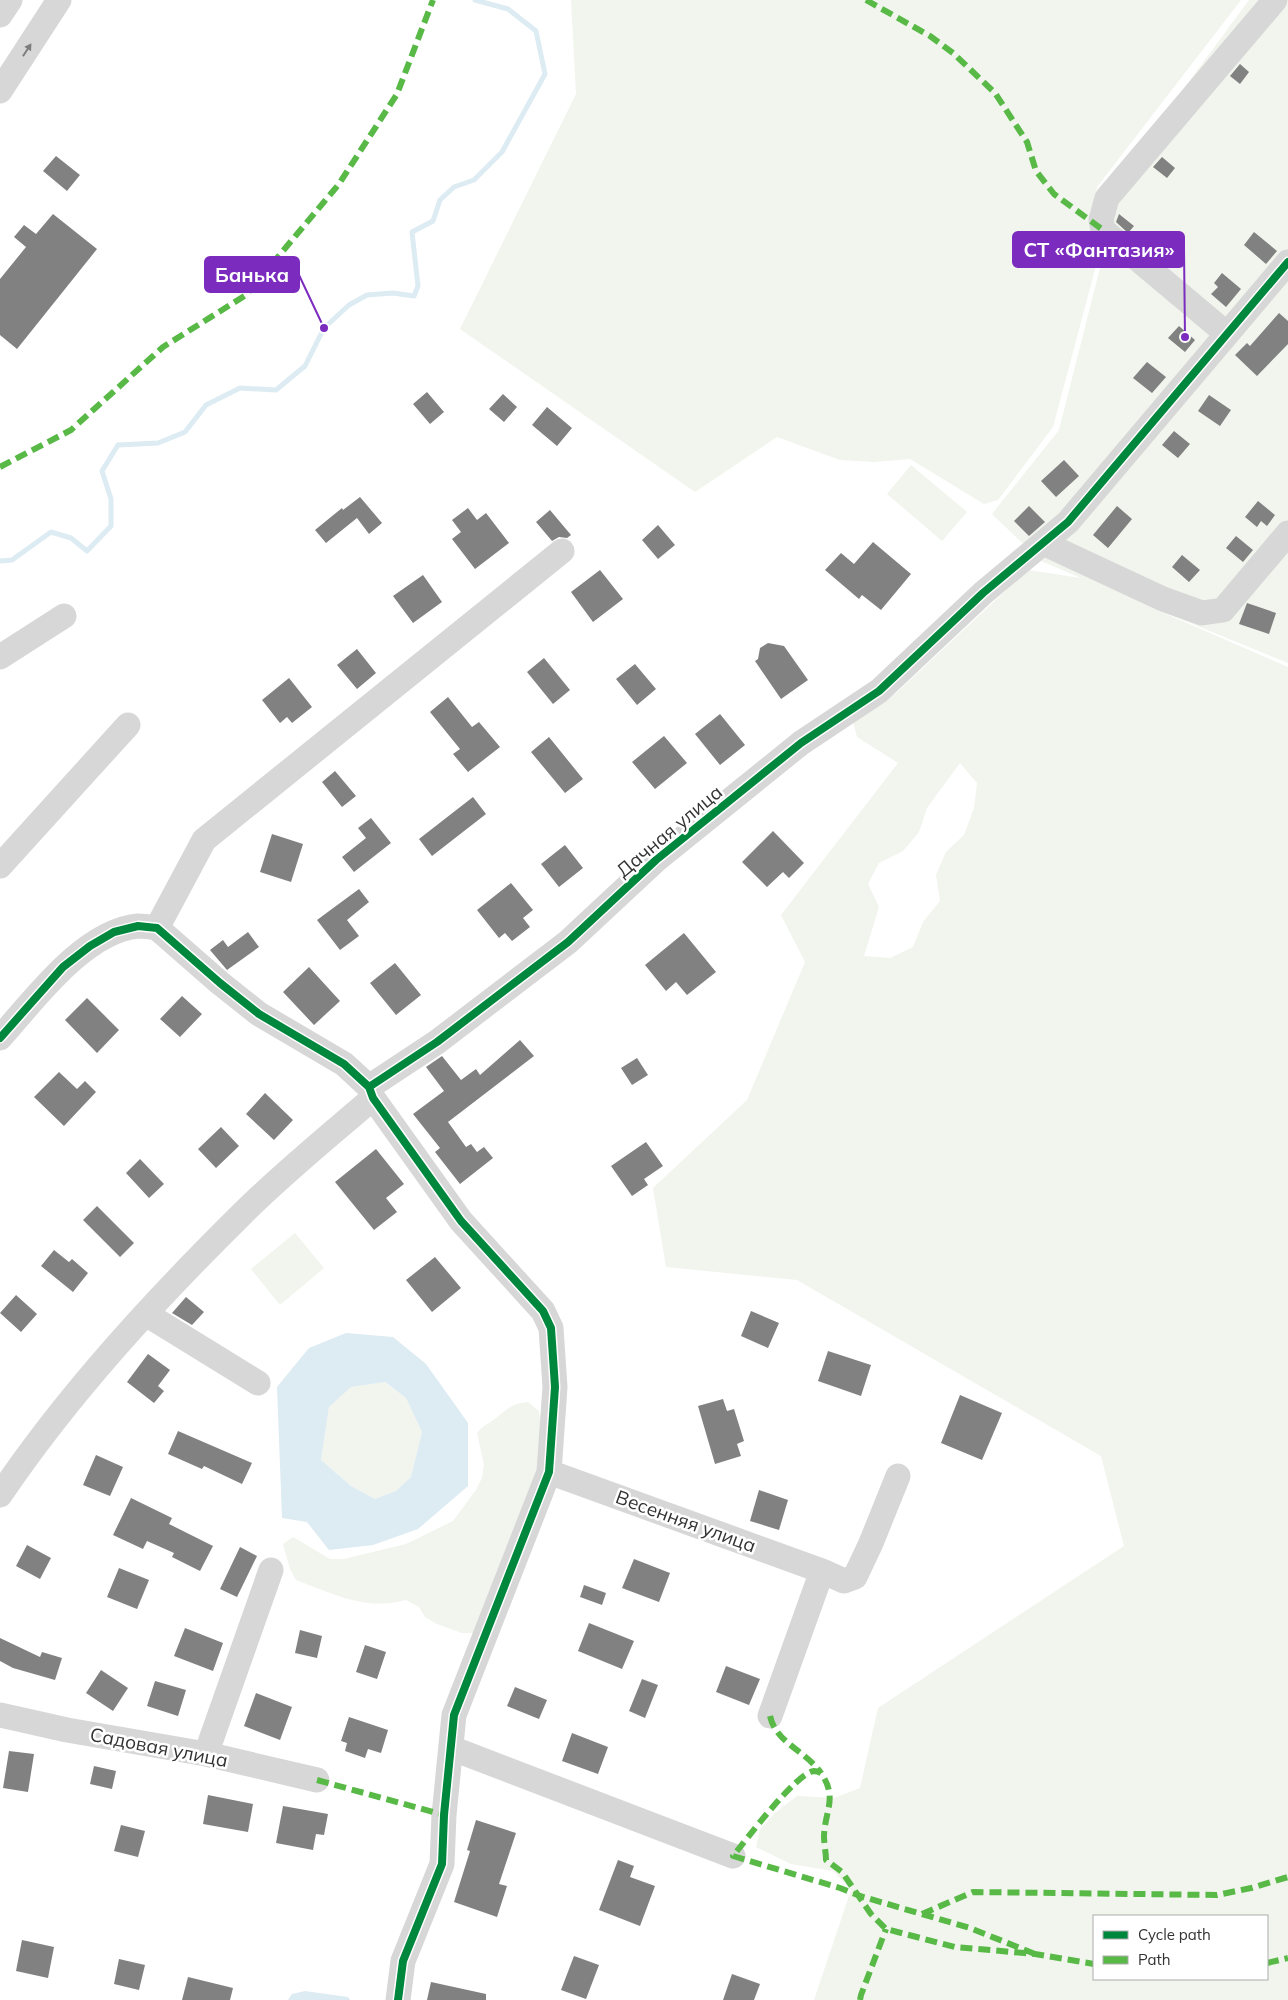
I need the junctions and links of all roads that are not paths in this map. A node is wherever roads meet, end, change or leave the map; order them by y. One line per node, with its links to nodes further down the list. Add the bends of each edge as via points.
1 (10, 0): 4 (street)
2 (59, 0): 5 (street, one-way to 2)
3 (1275, 0): 7 (street, via 1107,198 1101,220 1103,230)
4 (0, 15)
5 (0, 91)
6 (1288, 262): 7 (street, Дачная улица)
7 (1228, 334): 9 (street, Дачная улица, via 1068,522)
8 (1288, 533): 9 (street, via 1223,610 1202,614)
9 (1043, 543): 17 (street, Дачная улица, via 878,691 801,743 656,860 568,942)
10 (562, 551): 15 (street, via 204,840)
11 (64, 616): 12 (street)
12 (0, 657)
13 (128, 725): 14 (street)
14 (1, 863)
15 (158, 928): 16 (street, via 138,926 114,932 90,946 63,967); 17 (street, via 259,1014 344,1064)
16 (0, 1038)
17 (371, 1093): 18 (street, Дачная улица, via 243,1213); 20 (street, via 461,1221 547,1319 551,1328 555,1388)
18 (146, 1314): 19 (street); 22 (street, Дачная улица, via 80,1389 24,1459)
19 (258, 1383)
20 (549, 1472): 24 (street, Весенняя улица); 27 (street, via 454,1715)
21 (898, 1476): 24 (street, Весенняя улица, via 855,1577 844,1581)
22 (0, 1495)
23 (271, 1570): 28 (street)
24 (822, 1571): 26 (street)
25 (0, 1715): 28 (street, Садовая улица)
26 (770, 1716)
27 (451, 1748): 30 (street); 31 (street, via 442,1864 403,1961)
28 (206, 1754): 29 (street, Садовая улица)
29 (317, 1780)
30 (733, 1856)
31 (398, 2000)

